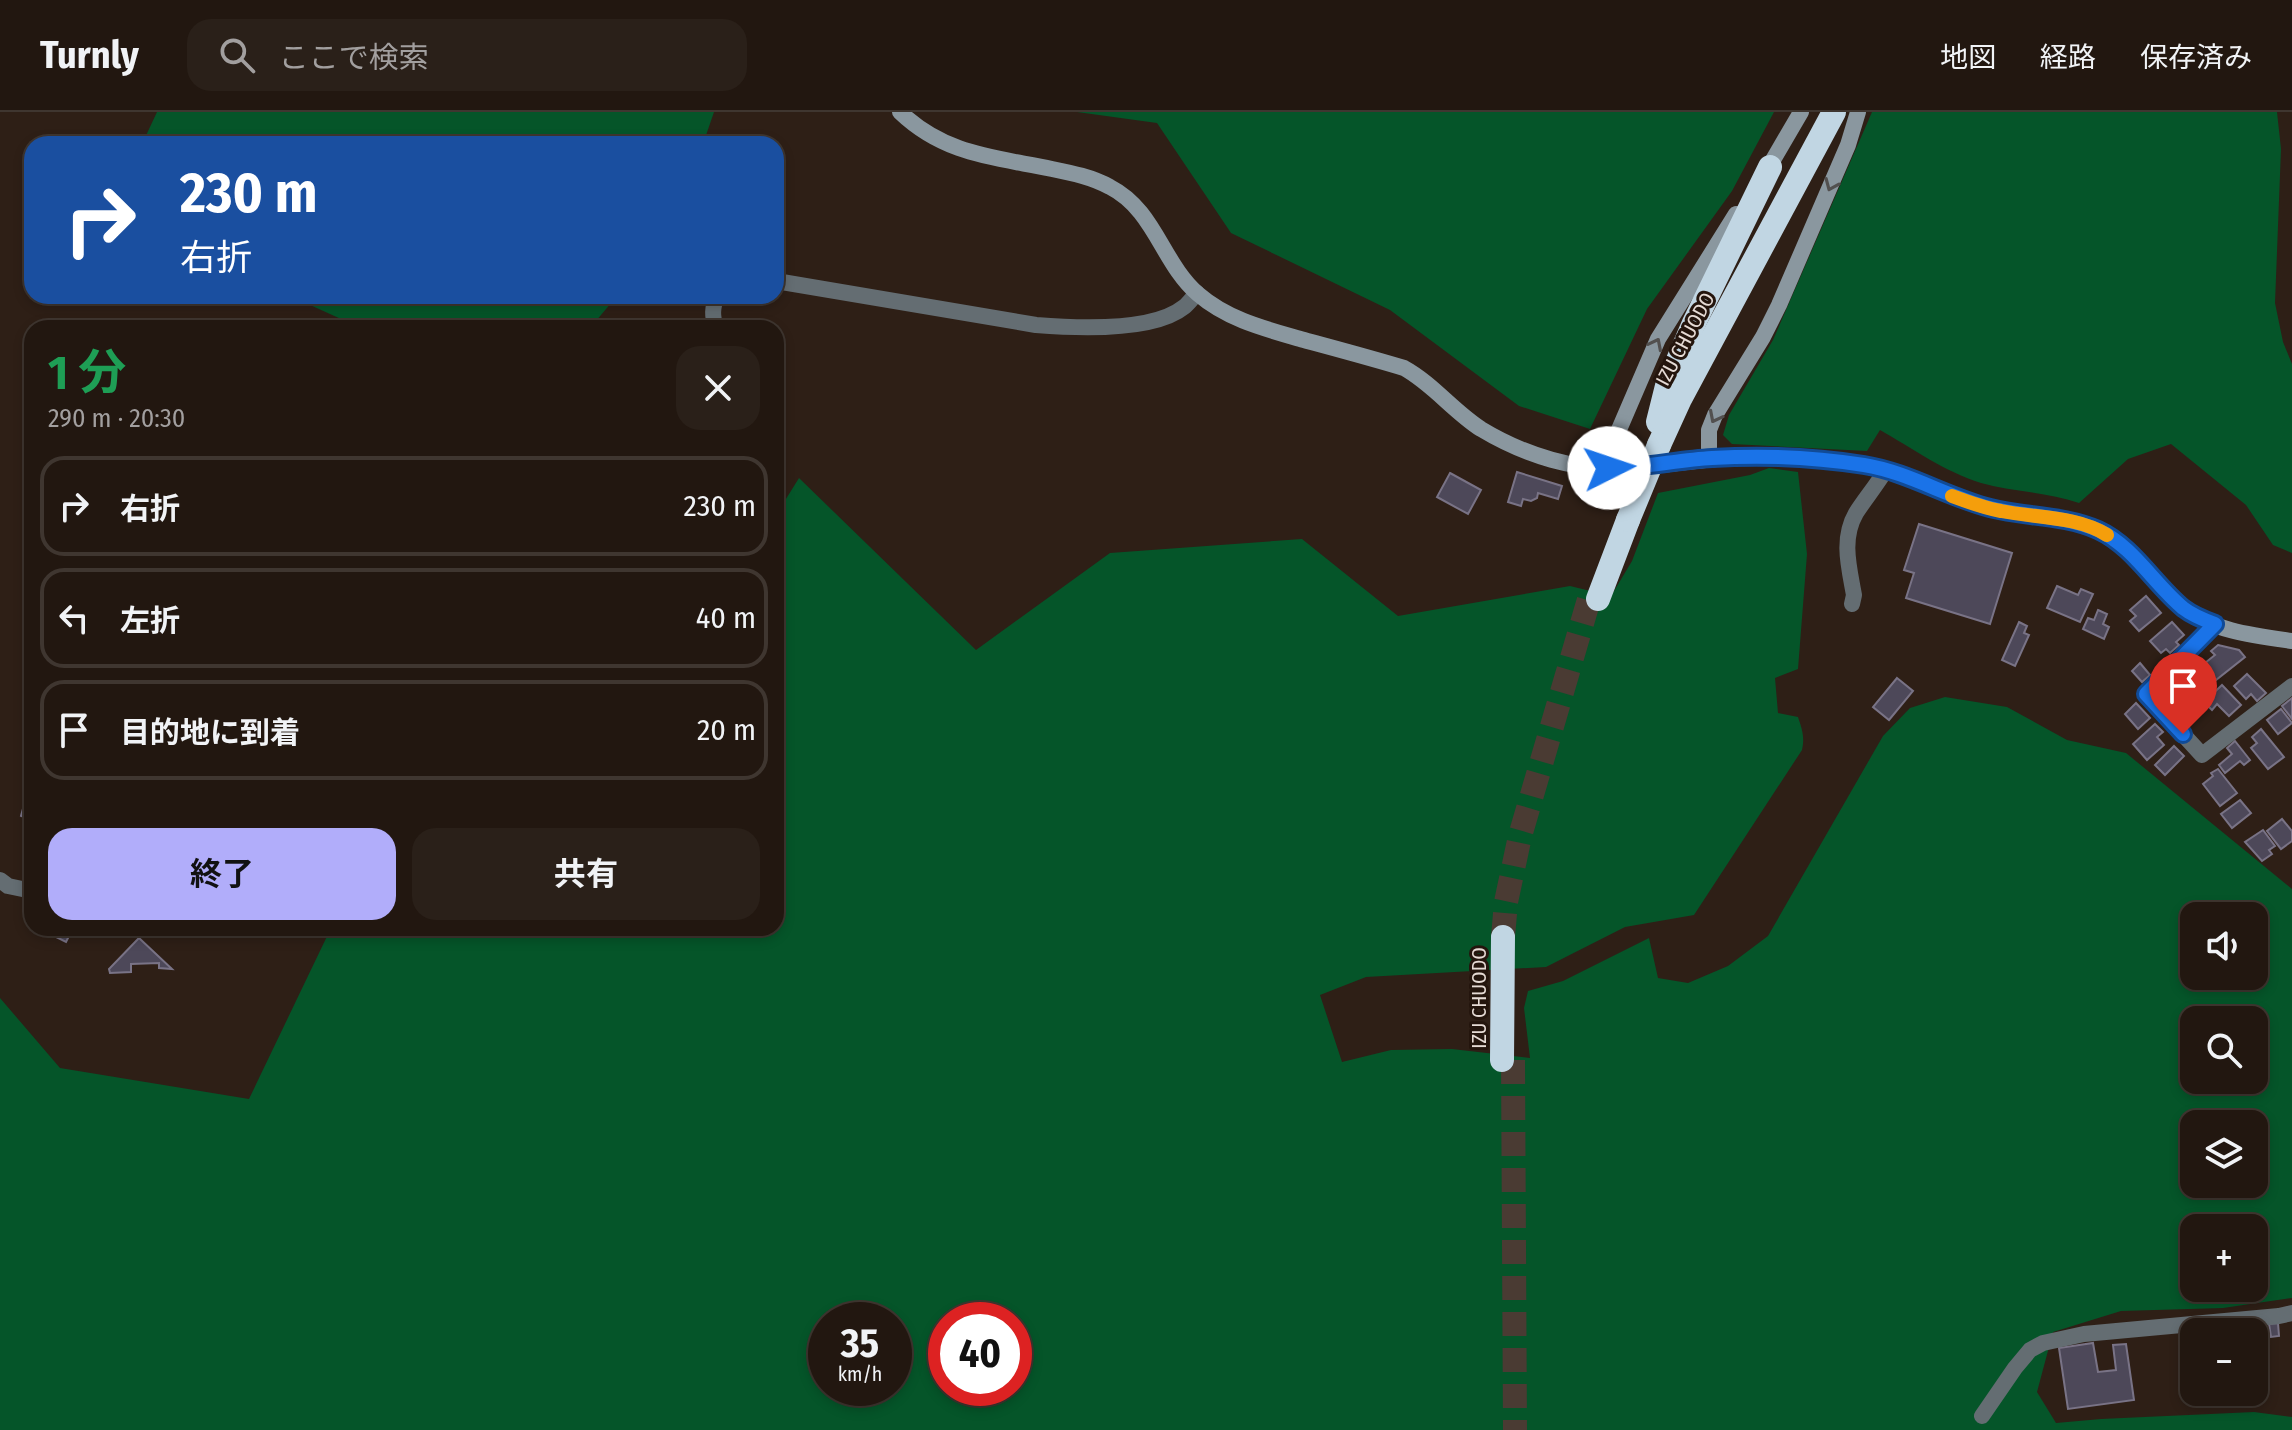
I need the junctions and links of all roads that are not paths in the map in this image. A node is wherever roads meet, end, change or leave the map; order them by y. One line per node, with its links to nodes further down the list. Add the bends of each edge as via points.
1 (900, 112): 9 (street, via 946,144 1110,186 1147,219)
2 (1801, 112): 7 (street)
3 (1823, 112): 11 (highway, IZU CHUODO)
4 (1834, 112): 10 (highway, IZU CHUODO)
5 (1850, 112): 10 (highway)
6 (1858, 112): 12 (street, one-way to 12, via 1779,305 1709,430)
7 (1770, 167): 11 (highway, via 1667,386); 13 (street, one-way to 7, via 1618,432 1658,339)
8 (784, 282): 9 (street, via 1036,325 1087,328 1160,319)
9 (1197, 293): 13 (street, via 1253,325 1404,368 1479,428 1531,453)
10 (1723, 319): 11 (highway, IZU CHUODO)
11 (1655, 439): 15 (highway, IZU CHUODO, bridge)
12 (1709, 458): 13 (street); 14 (street, via 1865,465)
13 (1609, 468)
14 (1885, 471): 16 (street, via 1849,527); 17 (street, via 1973,504 2102,532 2183,608)
15 (1594, 597)
16 (1852, 604)
17 (2215, 624): 18 (street); 19 (street, via 2146,694 2202,755)
18 (2292, 641)
19 (2292, 686)
20 (0, 880): 21 (street)
21 (24, 889)
22 (1508, 936): 23 (highway, IZU CHUODO)
23 (1508, 1060)
24 (2292, 1313): 25 (street, via 2084,1334 2043,1343 2030,1350)
25 (1982, 1416)

